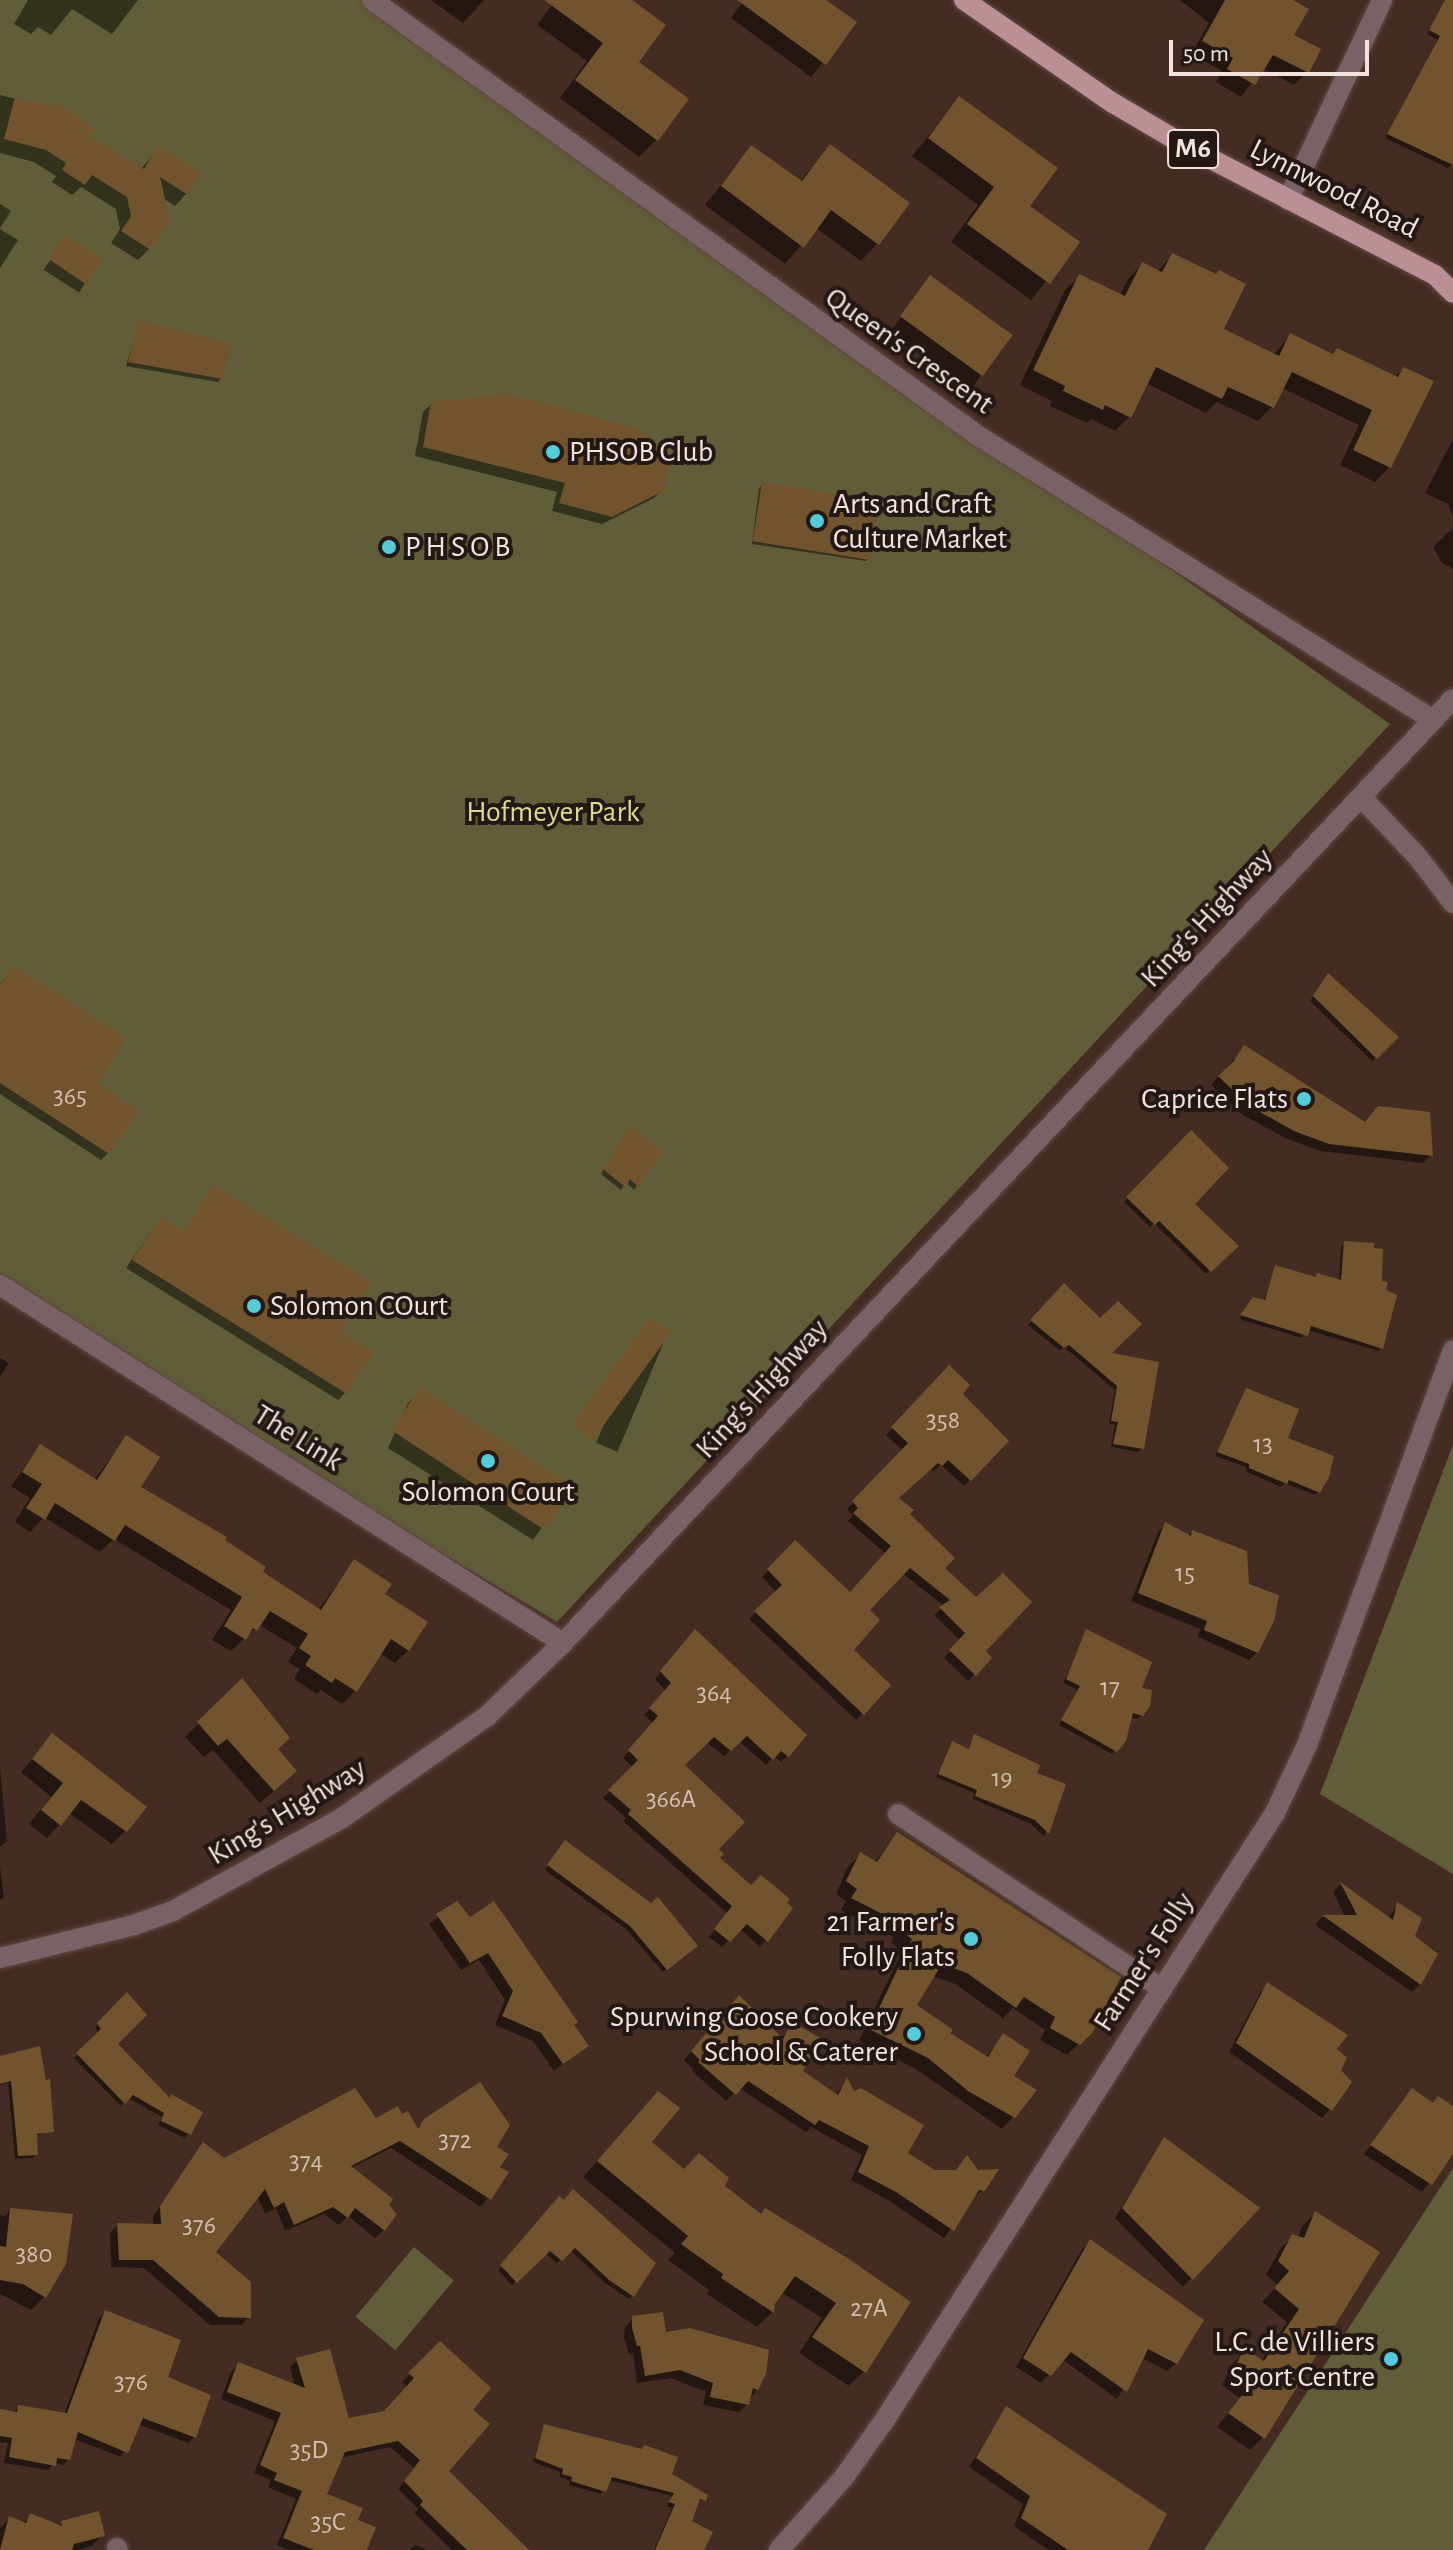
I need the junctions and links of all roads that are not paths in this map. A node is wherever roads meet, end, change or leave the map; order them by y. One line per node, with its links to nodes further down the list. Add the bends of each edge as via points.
1 (372, 0): 8 (street, Queen's Crescent, via 980,437)
2 (964, 0): 4 (main road, Lynnwood Road / M6, via 1113,103)
3 (1382, 0): 4 (street)
4 (1288, 200): 5 (main road, Lynnwood Road / M6)
5 (1444, 277): 6 (main road, Lynnwood Road / M6)
6 (1453, 293)
7 (1453, 699): 8 (street, King's Highway)
8 (1433, 720): 9 (street, King's Highway)
9 (1361, 797): 10 (street); 13 (street, King's Highway)
10 (1453, 903)
11 (0, 1285): 13 (street, The Link)
12 (1453, 1350): 16 (street, Farmer's Folly, via 1297,1772)
13 (563, 1643): 15 (street, King's Highway, via 487,1716 289,1850 173,1911)
14 (898, 1814): 16 (street)
15 (0, 1958)
16 (1162, 1989): 17 (street, Farmer's Folly, via 884,2421 844,2477)
17 (779, 2550)

